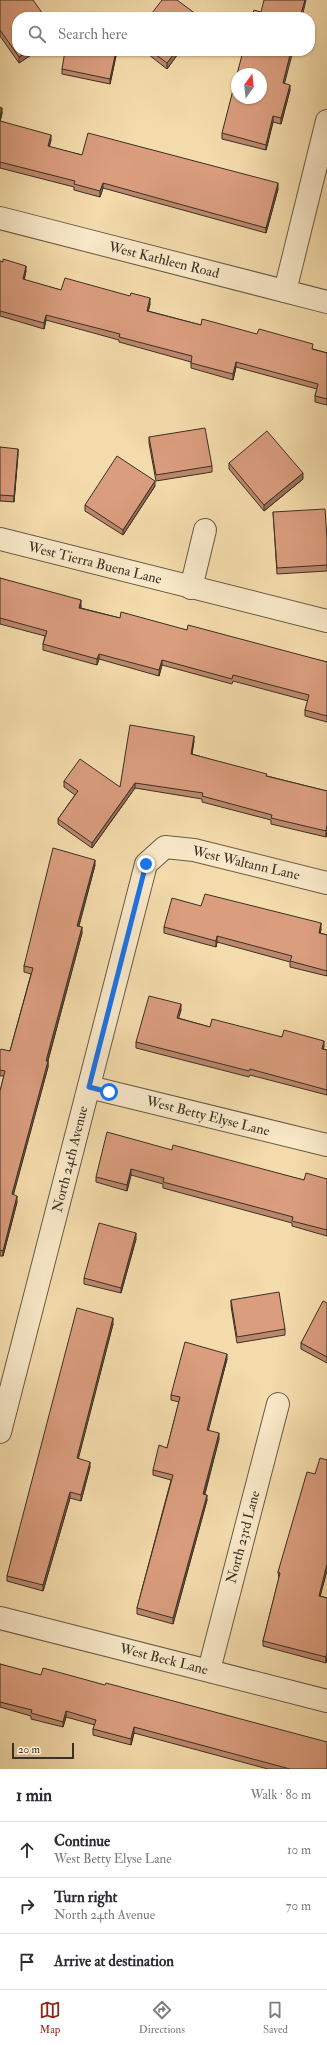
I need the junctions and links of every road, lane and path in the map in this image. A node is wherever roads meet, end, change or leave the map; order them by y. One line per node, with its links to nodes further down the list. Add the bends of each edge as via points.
1 (327, 121): 3 (street)
2 (0, 218): 3 (street, West Kathleen Road)
3 (285, 291): 4 (street, West Kathleen Road)
4 (327, 302)
5 (205, 530): 7 (street)
6 (0, 539): 7 (street, West Tierra Buena Lane)
7 (190, 588): 8 (street, West Tierra Buena Lane)
8 (327, 621)
9 (165, 847): 10 (street, West Waltann Lane, via 194,850); 11 (street, North 24th Avenue, via 146,864)
10 (327, 883)
11 (89, 1087): 12 (street, West Betty Elyse Lane); 14 (street, North 24th Avenue)
12 (327, 1145)
13 (278, 1404): 16 (street, North 23rd Lane)
14 (0, 1432)
15 (0, 1618): 16 (street, West Beck Lane)
16 (209, 1670): 17 (street, West Beck Lane)
17 (327, 1701)

